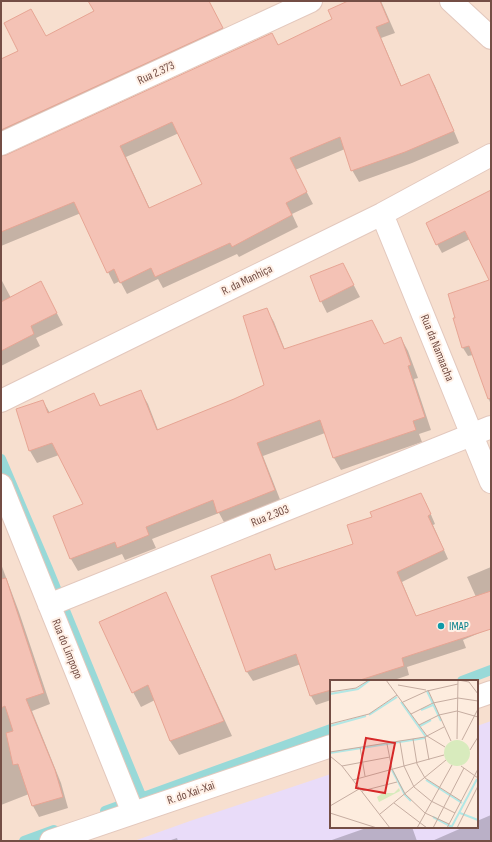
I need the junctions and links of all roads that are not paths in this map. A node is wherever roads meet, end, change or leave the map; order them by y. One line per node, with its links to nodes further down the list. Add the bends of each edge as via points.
1 (311, 1): 4 (street, Rua 2.373)
2 (451, 1): 3 (street)
3 (491, 38)
4 (1, 144)
5 (491, 155): 6 (street, R. da Manhiça)
6 (382, 214): 7 (street, R. da Manhiça); 8 (street, Rua da Namaacha)
7 (1, 401)
8 (482, 431): 9 (street, Rua da Namaacha); 11 (street, Rua 2.303)
9 (491, 482)
10 (1, 485): 11 (street, Rua do Limpopo)
11 (49, 605): 15 (street, Rua do Limpopo)
12 (491, 692): 13 (street)
13 (478, 697)
14 (330, 746): 15 (street, R. do Xai-Xai)
15 (133, 813): 16 (street, R. do Xai-Xai)
16 (51, 841)

